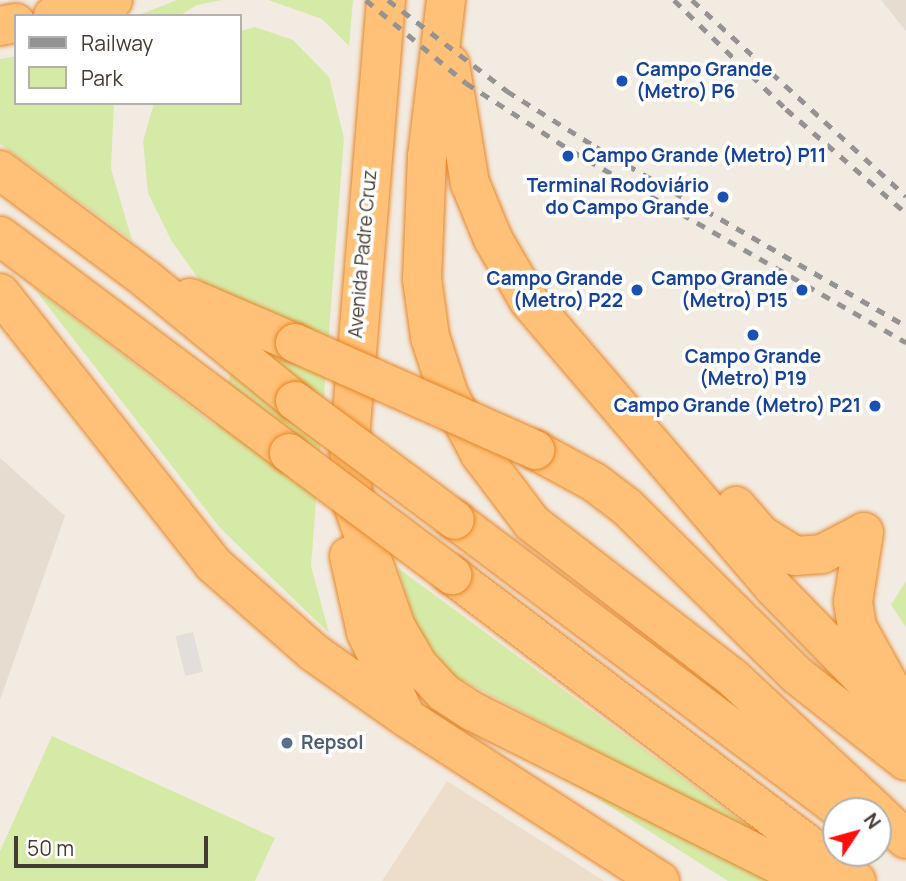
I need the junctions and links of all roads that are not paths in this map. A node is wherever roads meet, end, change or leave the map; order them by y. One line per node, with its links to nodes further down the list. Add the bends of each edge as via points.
1 (113, 0): 4 (highway)
2 (386, 0): 10 (highway, Avenida Padre Cruz, via 349,408)
3 (445, 12): 9 (highway, via 470,183 493,239 529,301); 16 (highway, via 427,156 422,279 434,348 449,396 480,454 532,523 733,678)
4 (60, 14)
5 (0, 170): 7 (highway)
6 (0, 236): 21 (highway, bridge)
7 (146, 279): 14 (highway, bridge, via 535,450 594,482 627,507 798,676); 15 (highway, bridge, via 295,401)
8 (0, 293): 12 (highway, via 213,564 313,652)
9 (631, 424): 11 (highway, via 705,469 777,548 808,557 864,532 853,602 857,626); 13 (highway, via 773,587)
10 (354, 508): 12 (highway, via 349,571 356,603); 20 (highway, via 396,627 418,665 444,692 513,732)
11 (906, 711)
12 (407, 718): 19 (highway)
13 (906, 723)
14 (906, 761)
15 (823, 797)
16 (861, 797)
17 (892, 826): 18 (highway)
18 (906, 839)
19 (660, 881)
20 (812, 881)
21 (856, 881)

